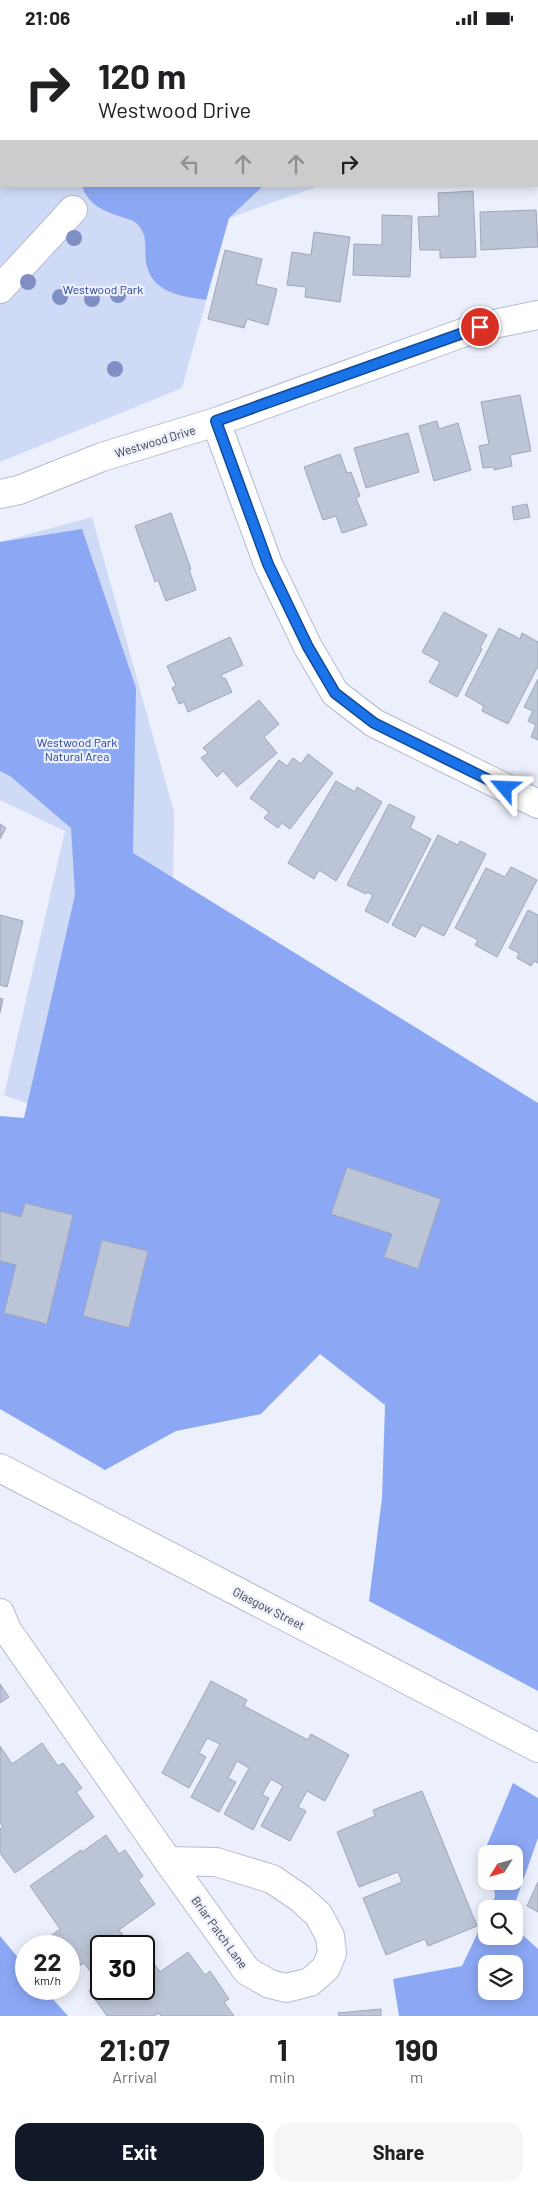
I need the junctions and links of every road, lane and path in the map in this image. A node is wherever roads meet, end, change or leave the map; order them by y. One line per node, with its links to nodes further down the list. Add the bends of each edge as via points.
1 (73, 210): 2 (street)
2 (0, 289)
3 (538, 315): 4 (street, Westwood Drive, via 480,327)
4 (216, 421): 5 (street, Westwood Drive, via 102,457); 6 (street, via 268,564 308,647 335,693 374,723)
5 (0, 495)
6 (538, 804)
7 (0, 1469): 9 (street, Glasgow Street)
8 (0, 1613): 10 (street, Briar Patch Lane, via 7,1630)
9 (538, 1748)
10 (168, 1861): 10 (street, Briar Patch Lane, via 247,1971 270,1984 286,1988 310,1982 326,1968 332,1953 330,1936 318,1914 272,1879 216,1862)

